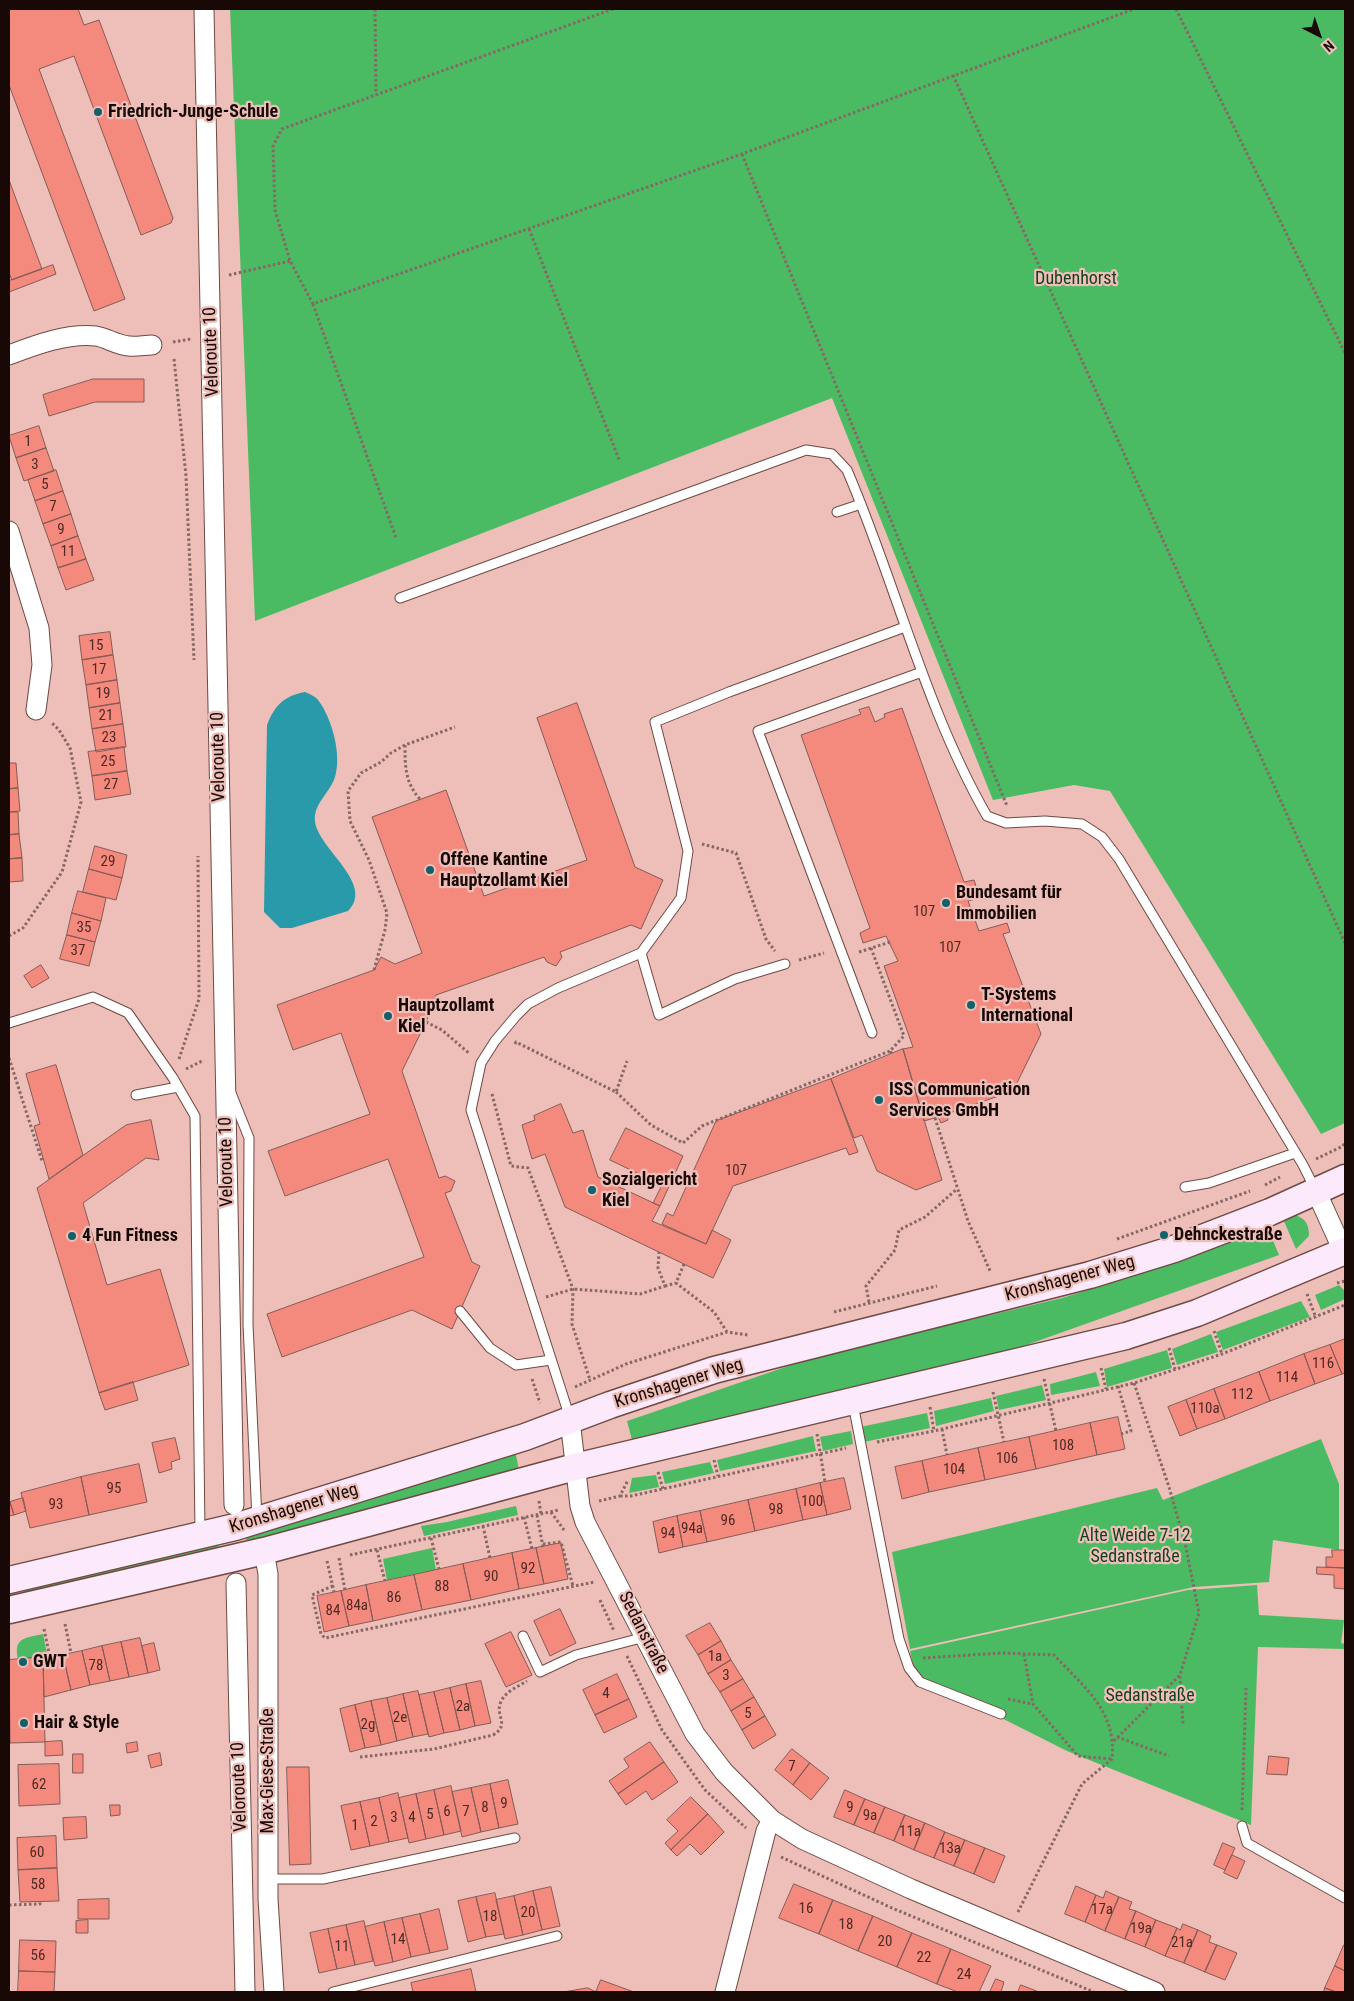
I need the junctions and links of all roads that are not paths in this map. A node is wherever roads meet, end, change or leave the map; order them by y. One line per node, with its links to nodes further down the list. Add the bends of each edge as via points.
1 (204, 9): 15 (street, Veloroute 10)
2 (152, 345): 3 (street, via 129,346 108,338 79,337 29,347)
3 (9, 355)
4 (861, 504): 5 (lane); 7 (lane, via 847,470 832,454 806,450); 8 (lane)
5 (836, 512)
6 (9, 532): 10 (street, via 39,628 42,665)
7 (400, 598)
8 (905, 627): 9 (lane); 11 (lane, via 656,722 688,851 681,898)
9 (922, 672): 14 (lane, via 758,731); 18 (lane, via 967,781 987,816 1006,822 1082,824 1102,837 1119,860)
10 (36, 710)
11 (642, 953): 12 (lane, via 659,1015 735,979); 24 (lane, via 528,1004 495,1041 482,1063 471,1110)
12 (785, 964)
13 (9, 1023): 16 (lane, via 93,997 128,1013)
14 (872, 1033)
15 (225, 1076): 28 (street, Veloroute 10); 29 (lane, via 249,1138 248,1324)
16 (178, 1087): 17 (lane); 30 (lane, via 194,1116)
17 (136, 1095)
18 (1295, 1153): 20 (lane, via 1209,1183); 21 (lane)
19 (1345, 1178): 21 (main road, Kronshagener Weg)
20 (1185, 1187)
21 (1316, 1191): 22 (street); 26 (main road, Kronshagener Weg, via 1174,1248 1090,1275 714,1370)
22 (1345, 1253): 25 (main road, Kronshagener Weg, via 1197,1313 1126,1336)
23 (460, 1311): 24 (lane, via 490,1348 516,1365)
24 (551, 1360): 26 (lane)
25 (853, 1401): 27 (main road, Kronshagener Weg); 37 (lane, via 899,1639 909,1668 920,1682)
26 (570, 1420): 27 (street, Sedanstraße); 29 (main road, Kronshagener Weg)
27 (575, 1468): 31 (main road, Kronshagener Weg); 36 (street, Sedanstraße, via 585,1522)
28 (234, 1505)
29 (257, 1520): 30 (main road, Kronshagener Weg)
30 (200, 1536): 32 (main road, Kronshagener Weg)
31 (264, 1551): 34 (main road, Kronshagener Weg); 41 (street, Max-Giese-Straße, via 268,1583)
32 (9, 1580)
33 (236, 1583): 44 (street, Veloroute 10)
34 (9, 1610)
35 (522, 1636): 36 (lane, via 540,1672 576,1655)
36 (645, 1637): 38 (street, Sedanstraße, via 695,1734 724,1772)
37 (1001, 1714)
38 (772, 1820): 47 (street, via 764,1838); 48 (street, Sedanstraße, via 818,1847)
39 (1242, 1826): 42 (lane, via 1247,1843)
40 (515, 1838): 41 (lane, via 323,1880)
41 (268, 1879): 45 (street, Max-Giese-Straße)
42 (1345, 1898)
43 (558, 1936): 46 (lane)
44 (245, 1992)
45 (274, 1992)
46 (333, 1992)
47 (725, 1992)
48 (1155, 1992)

